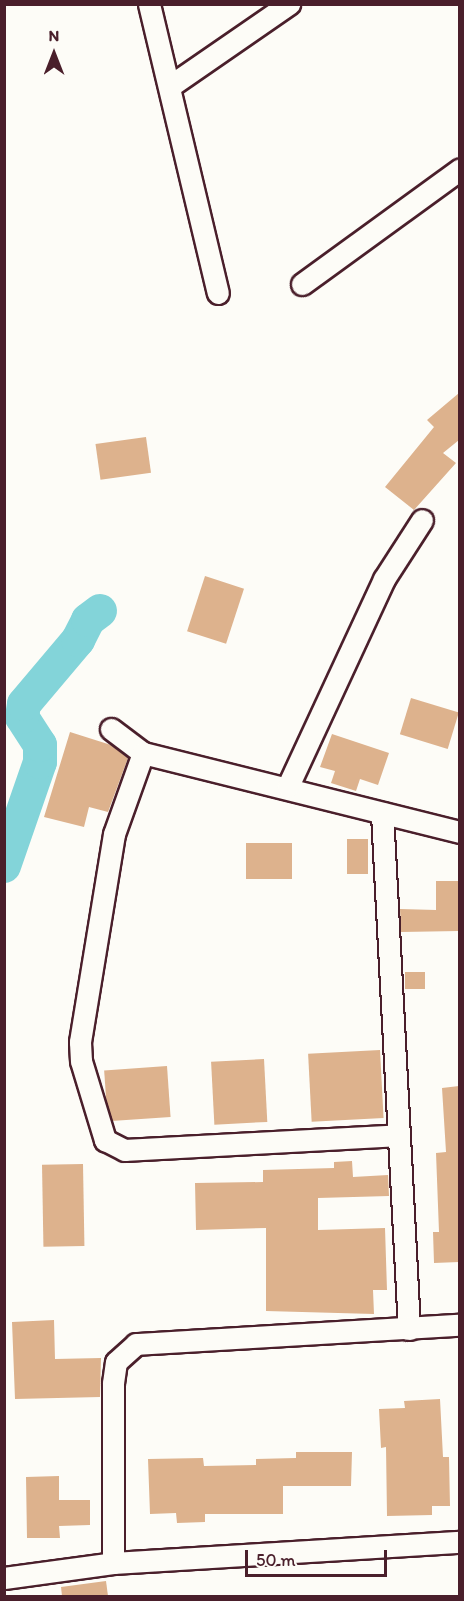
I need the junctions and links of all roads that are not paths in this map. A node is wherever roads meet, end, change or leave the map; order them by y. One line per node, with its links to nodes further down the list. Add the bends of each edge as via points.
1 (149, 4): 3 (street)
2 (289, 4): 3 (street)
3 (170, 86): 6 (street)
4 (459, 169): 5 (street)
5 (302, 284)
6 (218, 293)
7 (422, 520): 10 (street, via 384,579)
8 (111, 729): 9 (street)
9 (143, 753): 10 (street); 13 (street, via 114,834 80,1042 81,1061 105,1140 125,1150)
10 (288, 786): 11 (street)
11 (382, 813): 12 (street); 13 (street)
12 (459, 832)
13 (399, 1134): 15 (street)
14 (459, 1325): 15 (street)
15 (409, 1329): 17 (street, via 136,1344 116,1362 113,1383)
16 (459, 1542): 17 (street)
17 (113, 1563): 18 (street)
18 (4, 1578)

